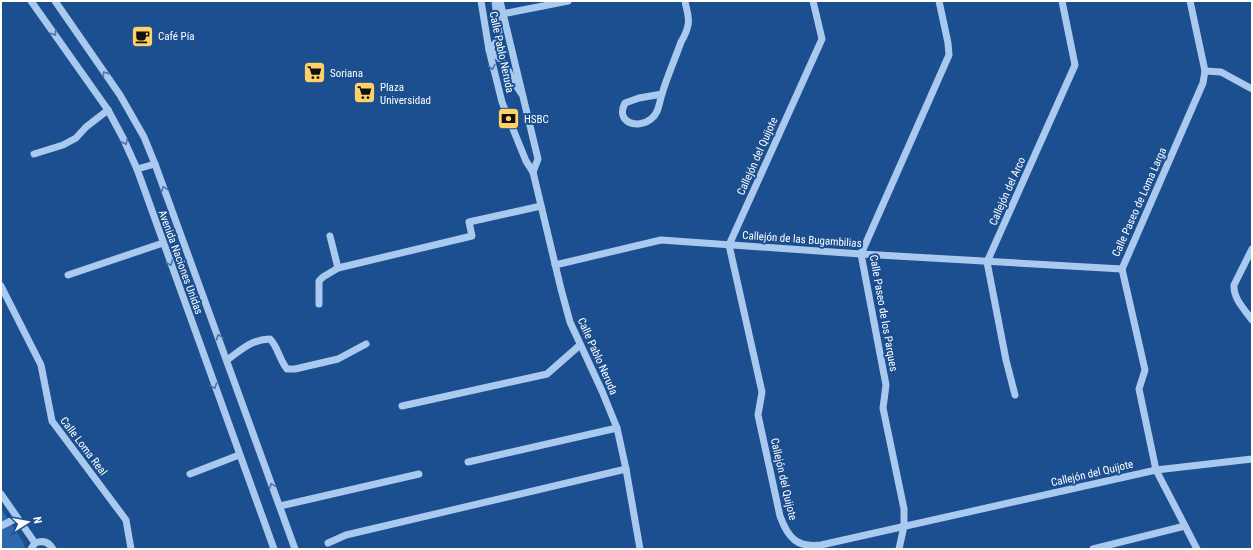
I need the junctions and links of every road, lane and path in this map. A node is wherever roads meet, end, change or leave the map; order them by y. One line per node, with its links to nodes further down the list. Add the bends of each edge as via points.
1 (31, 1): 18 (street, Avenida Naciones Unidas, one-way to 18)
2 (55, 1): 20 (street, Avenida Naciones Unidas, one-way to 2, via 144,137 120,95)
3 (480, 1): 13 (street, Calle Pablo Neruda)
4 (495, 1): 13 (street, via 498,34 496,41)
5 (500, 1): 12 (street, Calle Pablo Neruda)
6 (568, 1): 12 (street)
7 (685, 1): 16 (street, via 688,24)
8 (813, 1): 26 (street, Callejón del Quijote, via 822,39)
9 (939, 1): 28 (street, Calle Paseo de los Parques, via 949,55)
10 (1062, 1): 29 (street, Callejón del Arco, via 1075,65)
11 (1190, 1): 14 (street, Calle Paseo de Loma Larga)
12 (502, 14): 17 (street, Calle Pablo Neruda)
13 (488, 50): 17 (street, via 504,62); 22 (street, Calle Pablo Neruda, one-way to 22, via 502,102)
14 (1205, 71): 15 (street, via 1221,72); 32 (street, Calle Paseo de Loma Larga, via 1203,83)
15 (1252, 89)
16 (662, 94): 16 (street, via 657,113 651,119 636,125 626,120 622,108 625,103)
17 (523, 96): 22 (street, Calle Pablo Neruda, via 538,159)
18 (108, 110): 19 (street, via 76,138); 21 (street, Avenida Naciones Unidas, one-way to 21)
19 (34, 154)
20 (155, 164): 21 (street); 39 (street, Avenida Naciones Unidas, one-way to 20)
21 (137, 169): 25 (street, Avenida Naciones Unidas)
22 (533, 172): 23 (street, Calle Pablo Neruda)
23 (541, 206): 30 (street, Calle Pablo Neruda); 31 (street, via 469,222 472,236)
24 (330, 236): 31 (street)
25 (163, 243): 33 (street); 43 (street, Avenida Naciones Unidas, one-way to 43)
26 (729, 245): 28 (street, Callejón de las Bugambilias); 30 (street, Callejón de las Bugambilias, via 661,240); 54 (street, Callejón del Quijote, via 762,392 758,415 785,529 791,538 811,546)
27 (1252, 249): 36 (street, via 1234,285 1236,298)
28 (861, 254): 29 (street, Callejón de las Bugambilias); 54 (street, Calle Paseo de los Parques, via 886,385 882,408 904,509)
29 (987, 262): 32 (street, Callejón de las Bugambilias); 40 (street)
30 (555, 266): 38 (street, Calle Pablo Neruda, via 570,322)
31 (338, 268): 35 (street, via 318,281)
32 (1122, 269): 47 (street, Calle Paseo de Loma Larga, via 1145,370 1139,389)
33 (68, 275)
34 (1, 286): 59 (street, Calle Loma Real, via 40,365 53,424 126,520)
35 (319, 304)
36 (1252, 320)
37 (366, 344): 39 (street, via 338,360 295,370 287,368 282,363 270,339 253,341)
38 (580, 345): 41 (street, via 547,374); 42 (street, Calle Pablo Neruda)
39 (227, 360): 51 (street, Avenida Naciones Unidas, one-way to 39)
40 (1014, 395)
41 (402, 406)
42 (617, 428): 45 (street); 46 (street, Calle Pablo Neruda)
43 (239, 455): 48 (street); 60 (street, Avenida Naciones Unidas)
44 (1252, 459): 47 (street, Callejón del Quijote)
45 (468, 462)
46 (626, 469): 56 (street, via 346,535); 62 (street, Calle Pablo Neruda)
47 (1156, 470): 54 (street, Callejón del Quijote); 55 (street, Calle Paseo de Loma Larga)
48 (190, 474)
49 (419, 474): 51 (street)
50 (1, 494): 52 (street)
51 (280, 506): 61 (street, Avenida Naciones Unidas)
52 (17, 518): 53 (street); 57 (street)
53 (1, 526)
54 (904, 526): 63 (street, Calle Paseo de los Parques)
55 (1185, 526): 64 (street); 65 (street, Calle Paseo de Loma Larga)
56 (328, 542)
57 (33, 546): 58 (street, via 44,541)
58 (53, 549)
59 (131, 549)
60 (274, 549)
61 (295, 549)
62 (640, 549)
63 (899, 549)
64 (1093, 549)
65 (1197, 549)

